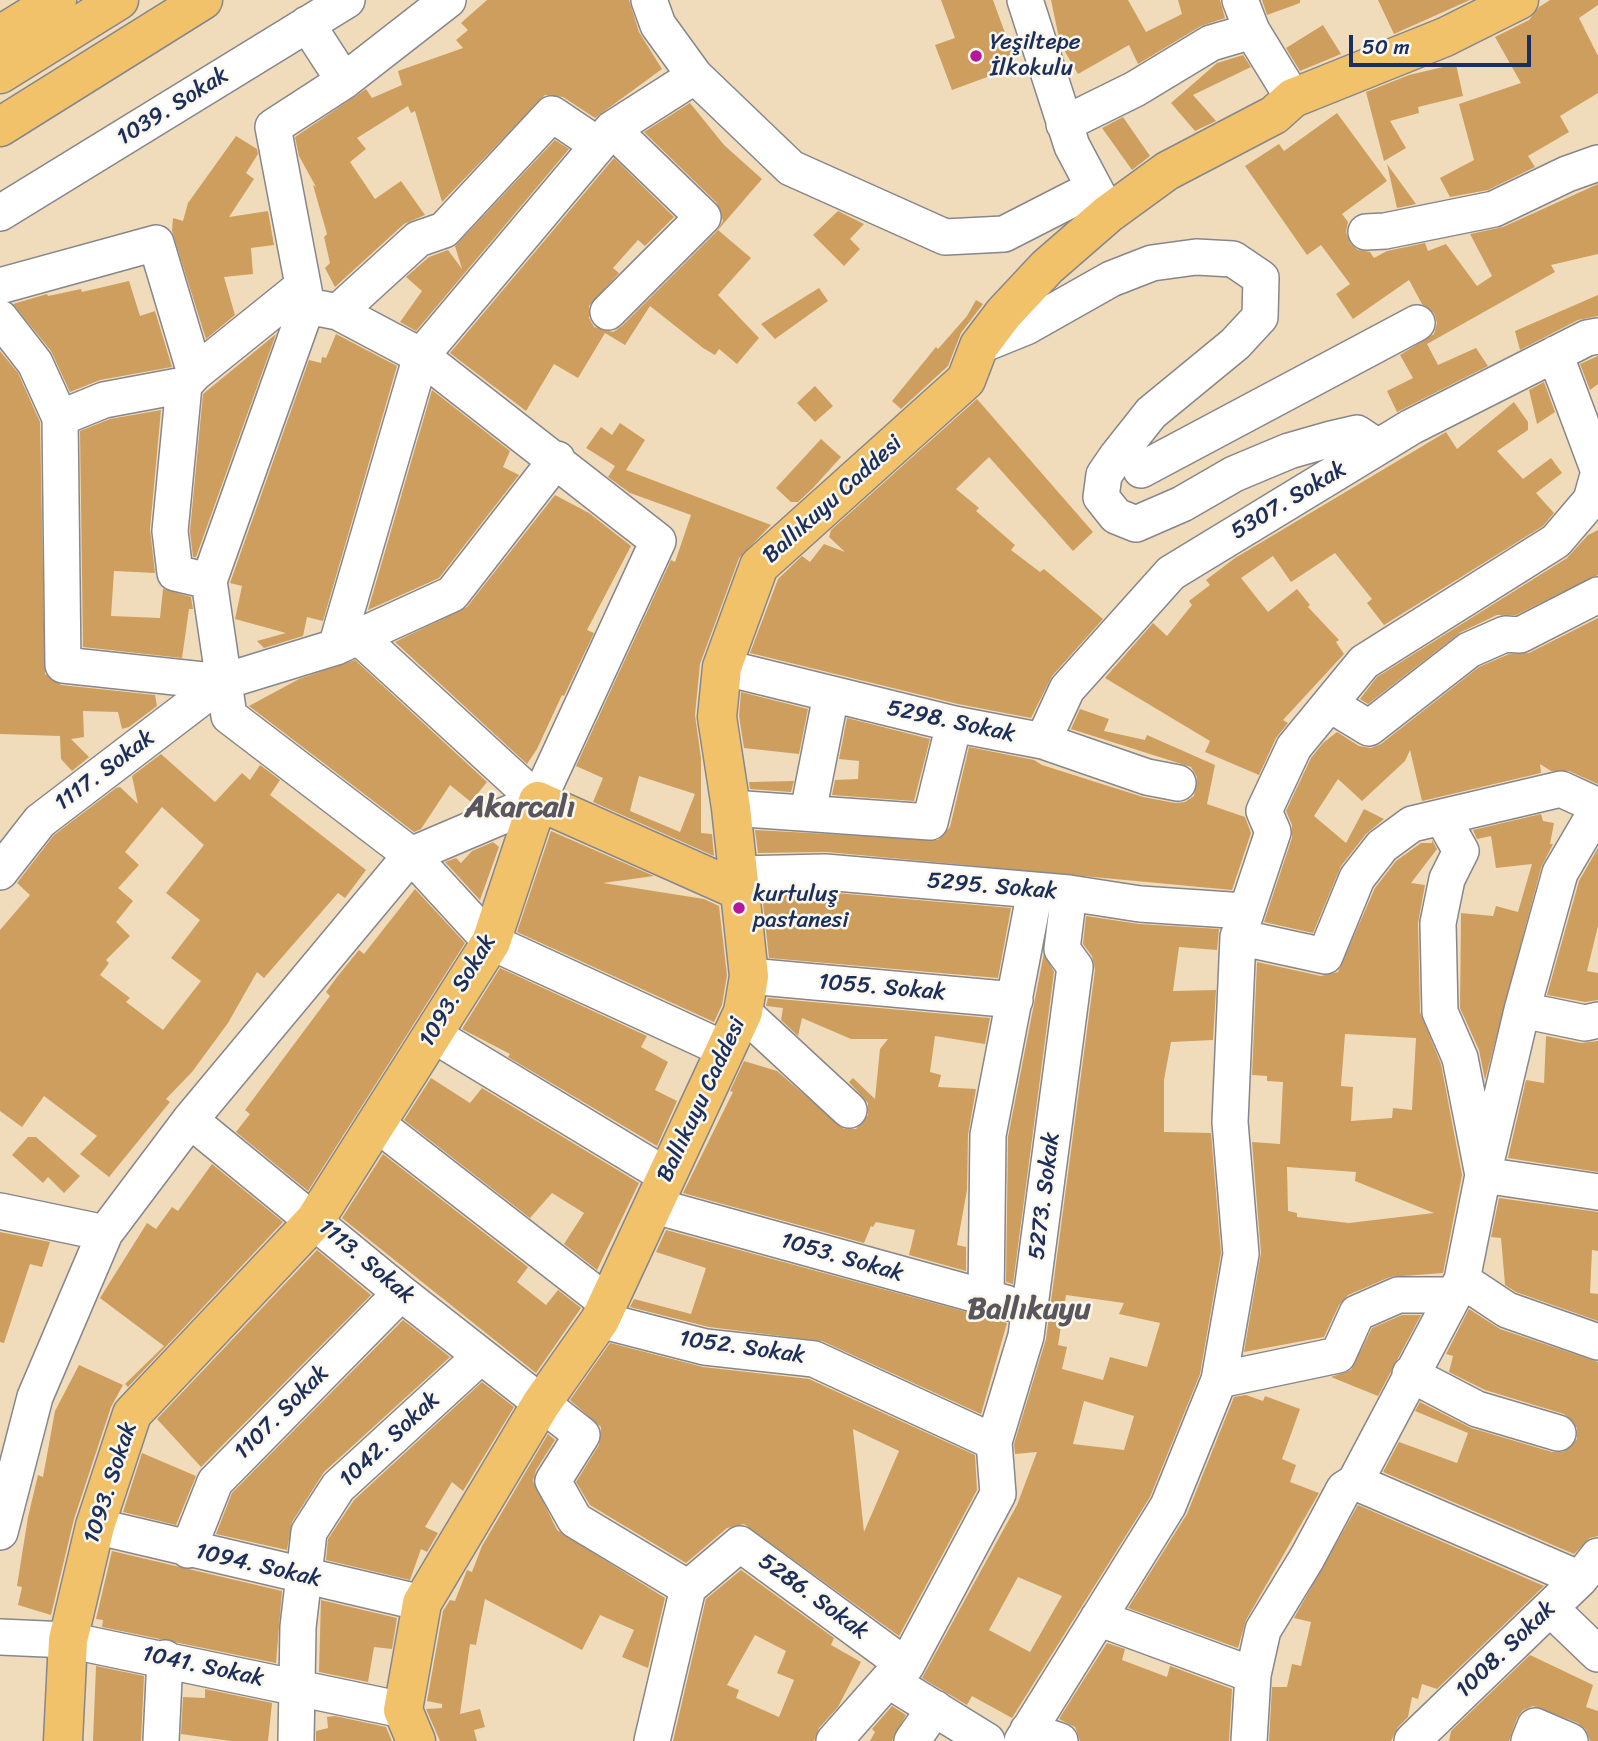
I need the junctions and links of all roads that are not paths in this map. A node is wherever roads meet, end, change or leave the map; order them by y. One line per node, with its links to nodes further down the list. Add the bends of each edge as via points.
1 (57, 0): 11 (main road)
2 (119, 0): 12 (main road)
3 (203, 0): 17 (main road)
4 (347, 0): 10 (street, 1039. Sokak)
5 (448, 0): 14 (street)
6 (649, 0): 13 (street, via 658,25)
7 (1025, 0): 16 (street)
8 (1519, 0): 15 (main road, Ballıkuyu Caddesi, via 1445,37)
9 (1246, 15): 15 (street); 16 (street, via 1135,89)
10 (307, 24): 14 (street); 21 (street, 1039. Sokak)
11 (0, 35)
12 (0, 75)
13 (695, 76): 18 (street); 20 (street, via 791,168 945,237 1004,234)
14 (344, 81): 24 (street, via 272,127)
15 (1293, 98): 20 (main road, Ballıkuyu Caddesi, via 1274,115)
16 (1064, 124): 20 (street)
17 (0, 127)
18 (605, 137): 24 (street, via 552,114 444,230 418,239); 25 (street, via 702,217); 31 (street)
19 (1598, 163): 22 (street, via 1494,209)
20 (1101, 201): 29 (main road, Ballıkuyu Caddesi)
21 (0, 214)
22 (1366, 232)
23 (0, 286): 32 (street, via 156,243)
24 (316, 301): 31 (street); 32 (street); 39 (street)
25 (608, 312)
26 (0, 318): 33 (street, via 35,363)
27 (1417, 323): 37 (street)
28 (1598, 336): 30 (street, 5307. Sokak)
29 (979, 346): 34 (street, via 1027,327 1111,279 1152,263 1196,257 1233,259 1261,278 1260,317 1235,344 1151,412 1104,475 1101,497 1116,516 1136,524 1289,451 1357,433); 42 (main road, Ballıkuyu Caddesi, via 966,380 759,566)
30 (1555, 354): 34 (street, 5307. Sokak); 36 (street)
31 (421, 356): 35 (street); 41 (street)
32 (190, 379): 33 (street, via 104,400); 39 (street, via 170,531 175,573)
33 (60, 418): 43 (street, via 63,665)
34 (1378, 447): 47 (street, 5307. Sokak, via 1171,573 1067,689)
35 (557, 459): 41 (street, via 452,594); 49 (street, via 658,541)
36 (1598, 469)
37 (1141, 470)
38 (1598, 475): 45 (street, via 1591,500 1556,541 1364,662)
39 (209, 581): 43 (street)
40 (1598, 595): 45 (street, via 1520,635 1505,634 1469,650 1369,728)
41 (347, 642): 43 (street); 49 (street)
42 (722, 667): 44 (street, 5298. Sokak); 51 (main road, Ballıkuyu Caddesi, via 717,717)
43 (222, 682): 54 (street, via 229,716); 55 (street, 1117. Sokak, via 40,821)
44 (831, 695): 46 (street, 5298. Sokak); 52 (street)
45 (1331, 705): 58 (street, via 1294,747 1264,811 1273,832)
46 (954, 724): 47 (street, 5298. Sokak); 52 (street, via 930,822)
47 (1043, 741): 48 (street, 5298. Sokak)
48 (1178, 783)
49 (538, 801): 54 (street); 56 (main road); 59 (main road, 1093. Sokak)
50 (1598, 807): 53 (street, via 1561,789); 62 (street, via 1560,873)
51 (731, 808): 52 (street); 56 (main road, Ballıkuyu Caddesi)
52 (808, 812)
53 (1443, 819): 58 (street, 5295. Sokak, via 1412,824 1382,846 1357,878 1325,956); 69 (street, via 1461,851 1447,878 1438,923 1440,1012 1461,1058)
54 (411, 855): 59 (street); 67 (street)
55 (0, 872)
56 (739, 883): 57 (street, 5295. Sokak, via 825,872); 60 (main road, Ballıkuyu Caddesi)
57 (1052, 892): 58 (street, 5295. Sokak); 61 (street); 78 (street, 5273. Sokak, via 1062,949 1074,967)
58 (1242, 924): 83 (street, via 1230,1122 1241,1254)
59 (491, 942): 64 (main road, 1093. Sokak); 65 (street)
60 (746, 994): 61 (street, 1055. Sokak); 65 (main road, Ballıkuyu Caddesi); 66 (street)
61 (1015, 1000): 77 (street, via 988,1135)
62 (1522, 1010): 63 (street, via 1585,1023); 69 (street)
63 (1598, 1020)
64 (432, 1034): 68 (main road, 1093. Sokak); 70 (street, 1053. Sokak)
65 (726, 1050): 70 (main road, Ballıkuyu Caddesi)
66 (849, 1110)
67 (190, 1120): 73 (street, 1113. Sokak); 74 (street)
68 (377, 1124): 73 (main road, 1093. Sokak); 79 (street)
69 (1483, 1175): 71 (street); 75 (street)
70 (660, 1190): 77 (street, 1053. Sokak); 79 (main road, Ballıkuyu Caddesi)
71 (1598, 1192)
72 (0, 1211): 74 (street)
73 (316, 1220): 76 (street, 1113. Sokak); 88 (main road, 1093. Sokak, via 132,1414)
74 (105, 1233): 89 (street, via 35,1397)
75 (1458, 1287): 80 (street); 82 (street); 83 (street, via 1398,1295 1357,1312 1339,1355)
76 (401, 1293): 81 (street, 1113. Sokak); 90 (street, 1107. Sokak, via 215,1482)
77 (986, 1298): 78 (street, 1053. Sokak)
78 (1030, 1308): 86 (street, 5273. Sokak)
79 (603, 1311): 84 (main road, Ballıkuyu Caddesi); 86 (street, 1052. Sokak, via 705,1347 814,1359)
80 (1598, 1342)
81 (481, 1356): 84 (street, 1113. Sokak); 92 (street, 1042. Sokak, via 338,1486 309,1532)
82 (1410, 1374): 85 (street, via 1477,1409); 87 (street)
83 (1219, 1380): 96 (street, via 1168,1506)
84 (541, 1404): 93 (street, 1113. Sokak, via 582,1435 553,1481 575,1520); 94 (main road, Ballıkuyu Caddesi)
85 (1558, 1433)
86 (994, 1442): 101 (street, 5273. Sokak, via 998,1494)
87 (1355, 1482): 91 (street); 102 (street, via 1344,1489 1263,1630)
88 (95, 1526): 90 (street, 1094. Sokak); 98 (main road, 1093. Sokak)
89 (0, 1532)
90 (188, 1550): 92 (street, 1094. Sokak)
91 (1589, 1567): 95 (street, 1008. Sokak)
92 (304, 1577): 94 (street, 1094. Sokak); 103 (street, 1042. Sokak)
93 (688, 1588): 101 (street, 5286. Sokak, via 740,1544); 110 (street)
94 (422, 1603): 105 (main road, Ballıkuyu Caddesi)
95 (1550, 1608): 99 (street); 115 (street, 1008. Sokak)
96 (1098, 1618): 102 (street); 106 (street)
97 (0, 1637): 98 (street, 1041. Sokak)
98 (68, 1640): 100 (street, 1041. Sokak); 107 (main road, 1093. Sokak)
99 (1598, 1654)
100 (165, 1658): 103 (street, 1041. Sokak); 108 (street)
101 (897, 1673): 104 (street); 111 (street, 5273. Sokak)
102 (1253, 1675): 114 (street)
103 (298, 1687): 105 (street, 1041. Sokak); 109 (street, 1042. Sokak)
104 (935, 1708): 112 (street); 113 (street)
105 (410, 1726)
106 (1037, 1737)
107 (63, 1741)
108 (160, 1741)
109 (296, 1741)
110 (653, 1741)
111 (834, 1741)
112 (912, 1741)
113 (987, 1741)
114 (1249, 1741)
115 (1412, 1741)
116 (1529, 1741): 117 (street, via 1535,1726)
117 (1570, 1741)

